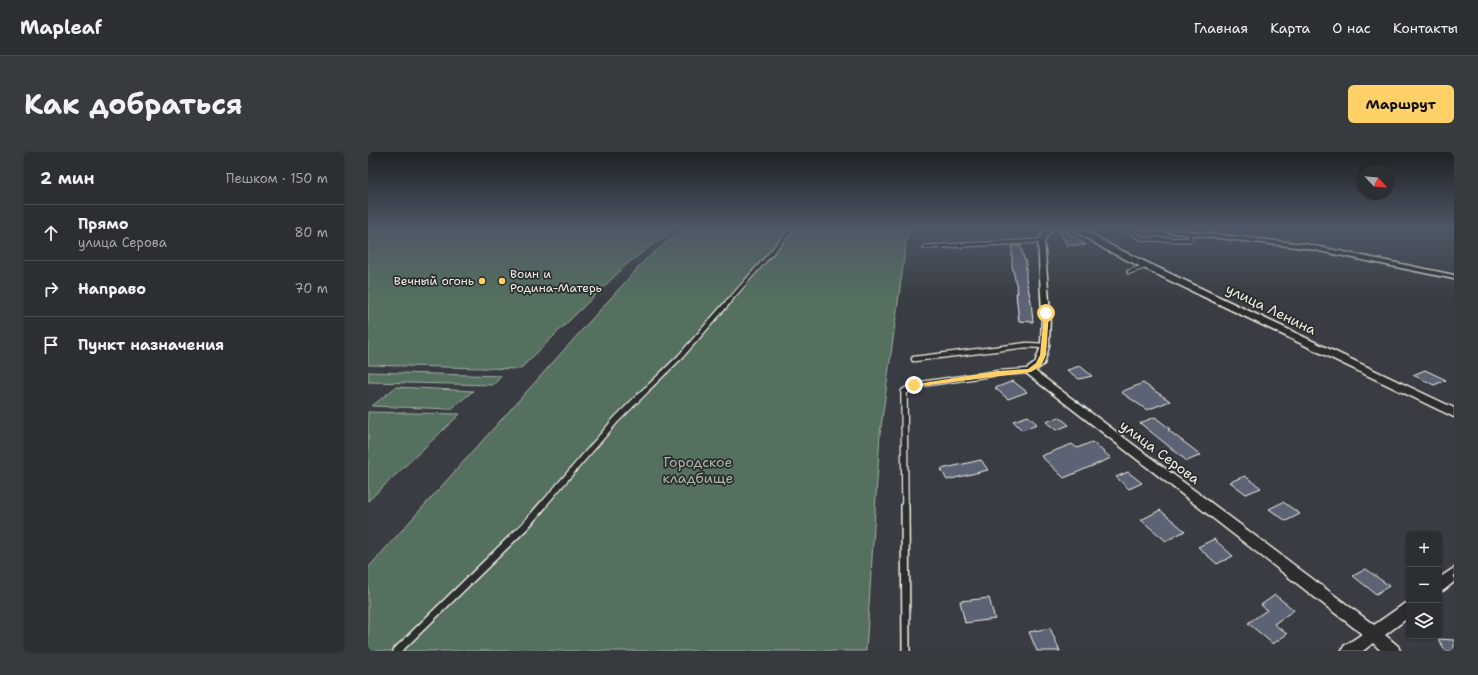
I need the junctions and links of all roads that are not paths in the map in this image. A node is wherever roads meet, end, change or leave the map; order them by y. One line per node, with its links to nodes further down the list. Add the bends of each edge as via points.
1 (772, 252): 16 (lane, via 680,357 616,420 525,526)
2 (1041, 252): 8 (street, via 1046,313)
3 (1118, 252): 5 (street, улица Ленина)
4 (1335, 252): 7 (street)
5 (1146, 266): 6 (lane); 11 (street, улица Ленина)
6 (1129, 272)
7 (1454, 277)
8 (1045, 346): 9 (lane, via 1027,345); 10 (street, via 1039,364)
9 (914, 359)
10 (1029, 371): 15 (street, улица Серова); 17 (lane, via 914,385 904,392)
11 (1454, 413)
12 (1454, 574): 13 (street)
13 (1442, 584)
14 (1406, 610): 15 (street)
15 (1375, 635): 18 (street); 19 (street, улица Серова)
16 (397, 651)
17 (906, 651)
18 (1350, 651)
19 (1392, 651)

